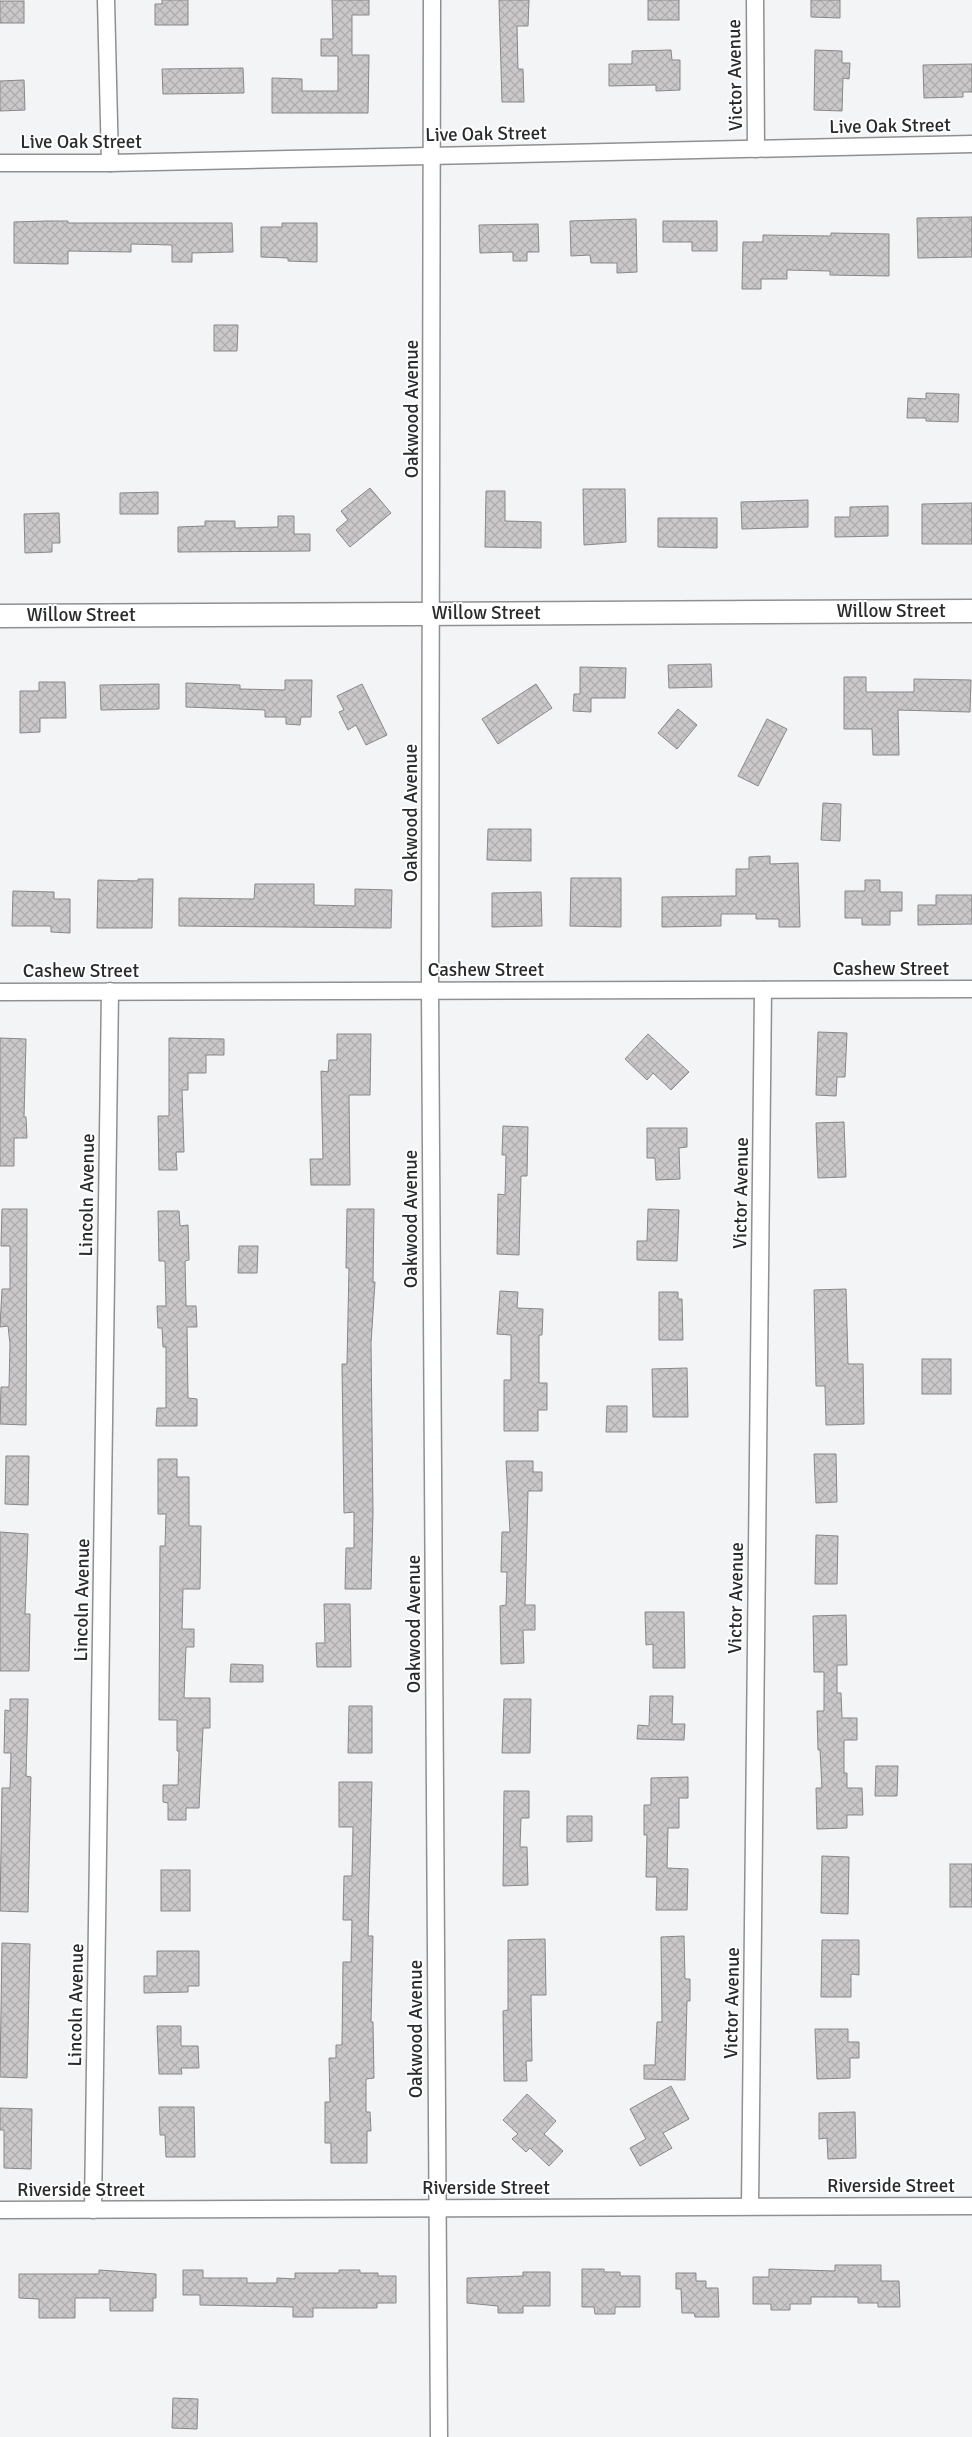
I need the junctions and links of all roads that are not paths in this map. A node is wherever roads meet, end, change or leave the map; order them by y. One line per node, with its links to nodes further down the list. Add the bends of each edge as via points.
1 (106, 0): 8 (street)
2 (432, 0): 6 (street, Oakwood Avenue)
3 (754, 0): 5 (street, Victor Avenue)
4 (972, 144): 5 (street, Live Oak Street)
5 (756, 149): 6 (street, Live Oak Street)
6 (432, 154): 8 (street, Live Oak Street); 10 (street, Oakwood Avenue)
7 (0, 163): 8 (street, Live Oak Street)
8 (110, 163)
9 (972, 611): 10 (street, Willow Street)
10 (432, 614): 11 (street, Willow Street); 13 (street, Oakwood Avenue)
11 (0, 616)
12 (972, 989): 14 (street, Cashew Street)
13 (430, 990): 14 (street, Cashew Street); 15 (street, Cashew Street); 19 (street, Oakwood Avenue)
14 (763, 990): 17 (street, Victor Avenue)
15 (110, 991): 16 (street, Cashew Street); 21 (street, Lincoln Avenue)
16 (0, 992)
17 (750, 2206): 18 (street, Riverside Street); 19 (street, Riverside Street)
18 (972, 2206)
19 (437, 2208): 21 (street, Riverside Street); 22 (street, Oakwood Avenue)
20 (0, 2210): 21 (street, Riverside Street)
21 (93, 2210)
22 (439, 2437)

